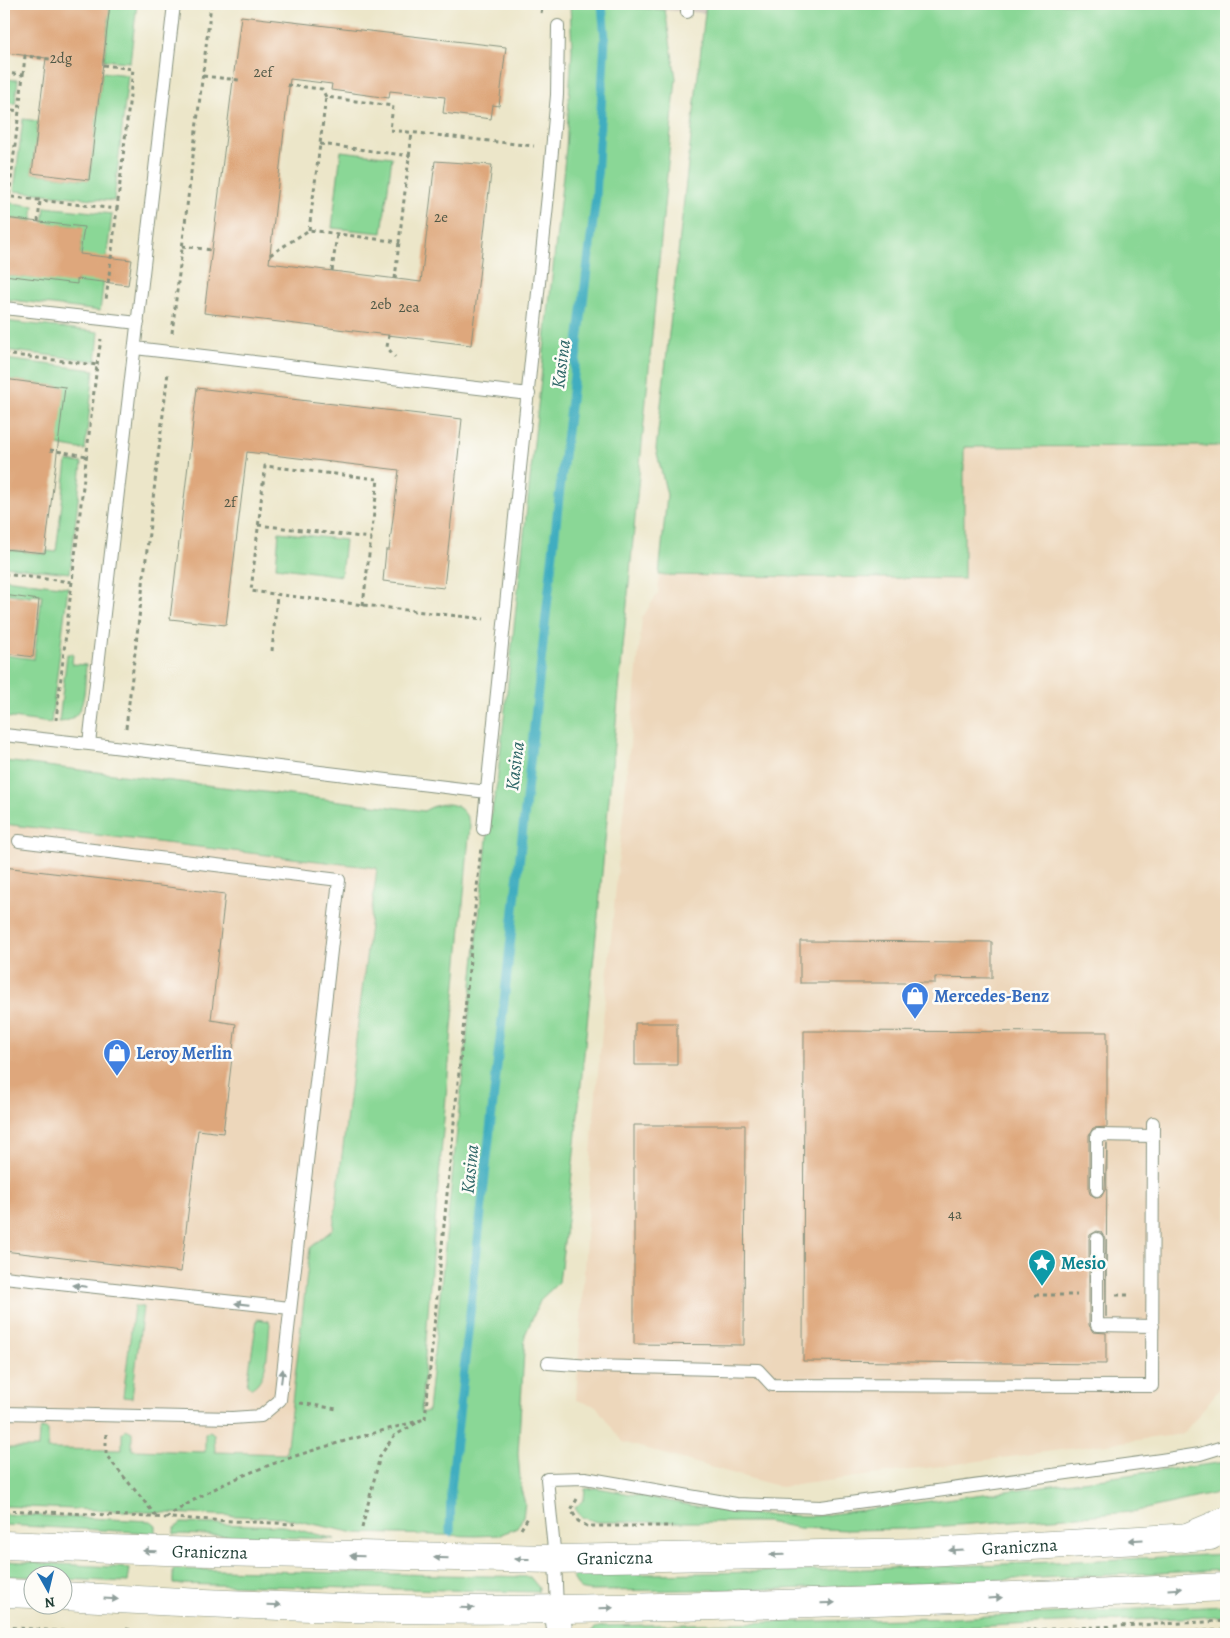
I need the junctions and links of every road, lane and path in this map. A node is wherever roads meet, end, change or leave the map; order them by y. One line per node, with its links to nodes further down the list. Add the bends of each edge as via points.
1 (174, 4): 33 (lane)
2 (211, 4): 8 (path)
3 (558, 26): 16 (lane)
4 (50, 59): 7 (path, via 25,56)
5 (102, 65): 21 (path, via 133,70)
6 (4, 73): 7 (path)
7 (23, 75): 13 (path)
8 (203, 76): 9 (path); 26 (path)
9 (240, 80)
10 (288, 85): 11 (path, via 322,90)
11 (326, 98): 14 (path, via 394,106 390,130); 15 (path)
12 (4, 109): 13 (path)
13 (19, 111): 19 (path)
14 (412, 132): 16 (path); 17 (path)
15 (320, 144): 17 (path); 23 (path)
16 (552, 148): 40 (lane)
17 (410, 156): 25 (path)
18 (4, 196): 19 (path)
19 (9, 196): 20 (path)
20 (40, 200): 21 (path); 22 (path)
21 (117, 209): 32 (path)
22 (38, 222)
23 (309, 230): 24 (path); 28 (path)
24 (337, 234): 25 (path); 29 (path)
25 (399, 242): 30 (path)
26 (182, 246): 27 (path); 37 (path)
27 (212, 250)
28 (270, 255)
29 (332, 271)
30 (395, 278)
31 (4, 308): 32 (lane)
32 (103, 320): 33 (lane); 39 (path)
33 (138, 324): 36 (lane)
34 (389, 335): 35 (path)
35 (387, 347)
36 (135, 348): 37 (lane); 53 (lane)
37 (170, 352): 40 (lane); 54 (path)
38 (4, 354): 39 (path)
39 (97, 365): 42 (path)
40 (528, 394): 49 (lane)
41 (50, 450): 42 (path)
42 (87, 456): 46 (path)
43 (258, 524): 44 (path); 44 (path, via 265,466 378,479); 47 (path, via 251,591)
44 (371, 538): 48 (path)
45 (4, 574): 46 (path)
46 (72, 582): 51 (path)
47 (277, 595): 48 (path); 50 (path)
48 (362, 605): 49 (path)
49 (505, 621): 55 (lane)
50 (272, 651)
51 (56, 728)
52 (4, 735): 53 (lane)
53 (89, 744): 54 (lane)
54 (124, 749): 55 (lane)
55 (487, 792): 56 (lane)
56 (482, 830): 71 (path)
57 (20, 841): 64 (lane, via 339,880)
58 (1097, 1190): 63 (lane, via 1096,1135 1153,1130)
59 (1097, 1239): 62 (lane)
60 (4, 1277): 64 (lane, one-way to 60)
61 (1035, 1295): 62 (path)
62 (1097, 1295): 63 (path); 65 (lane, via 1097,1325)
63 (1152, 1295): 65 (lane)
64 (290, 1308): 67 (lane, one-way to 64)
65 (1153, 1326): 66 (lane, via 1152,1386 772,1385 758,1370)
66 (548, 1363)
67 (280, 1400): 68 (path); 70 (lane, via 261,1416)
68 (337, 1409)
69 (4, 1413): 70 (lane)
70 (106, 1415): 74 (path, via 106,1455)
71 (425, 1418): 75 (path, via 284,1459 216,1489); 78 (path, via 394,1436 380,1456)
72 (1226, 1446): 73 (lane, via 1161,1460 821,1507 736,1504)
73 (584, 1478): 77 (path, via 581,1494 571,1510 578,1521); 82 (lane, via 547,1479)
74 (157, 1517)
75 (166, 1518)
76 (1226, 1521): 80 (main road)
77 (587, 1526)
78 (361, 1531)
79 (1226, 1535): 80 (main road, Graniczna)
80 (1184, 1538): 82 (main road, Graniczna, one-way to 82, via 926,1552)
81 (4, 1545): 82 (main road, Graniczna, one-way to 81)
82 (555, 1559): 88 (lane)
83 (1226, 1587): 88 (main road, one-way to 83)
84 (4, 1592): 85 (main road)
85 (22, 1593)
86 (72, 1596): 88 (main road, one-way to 88, via 332,1606)
87 (1226, 1621): 92 (path)
88 (558, 1622)
89 (4, 1627): 91 (path)
90 (1226, 1630): 93 (path)
91 (100, 1634)
92 (946, 1634)
93 (1132, 1634)

